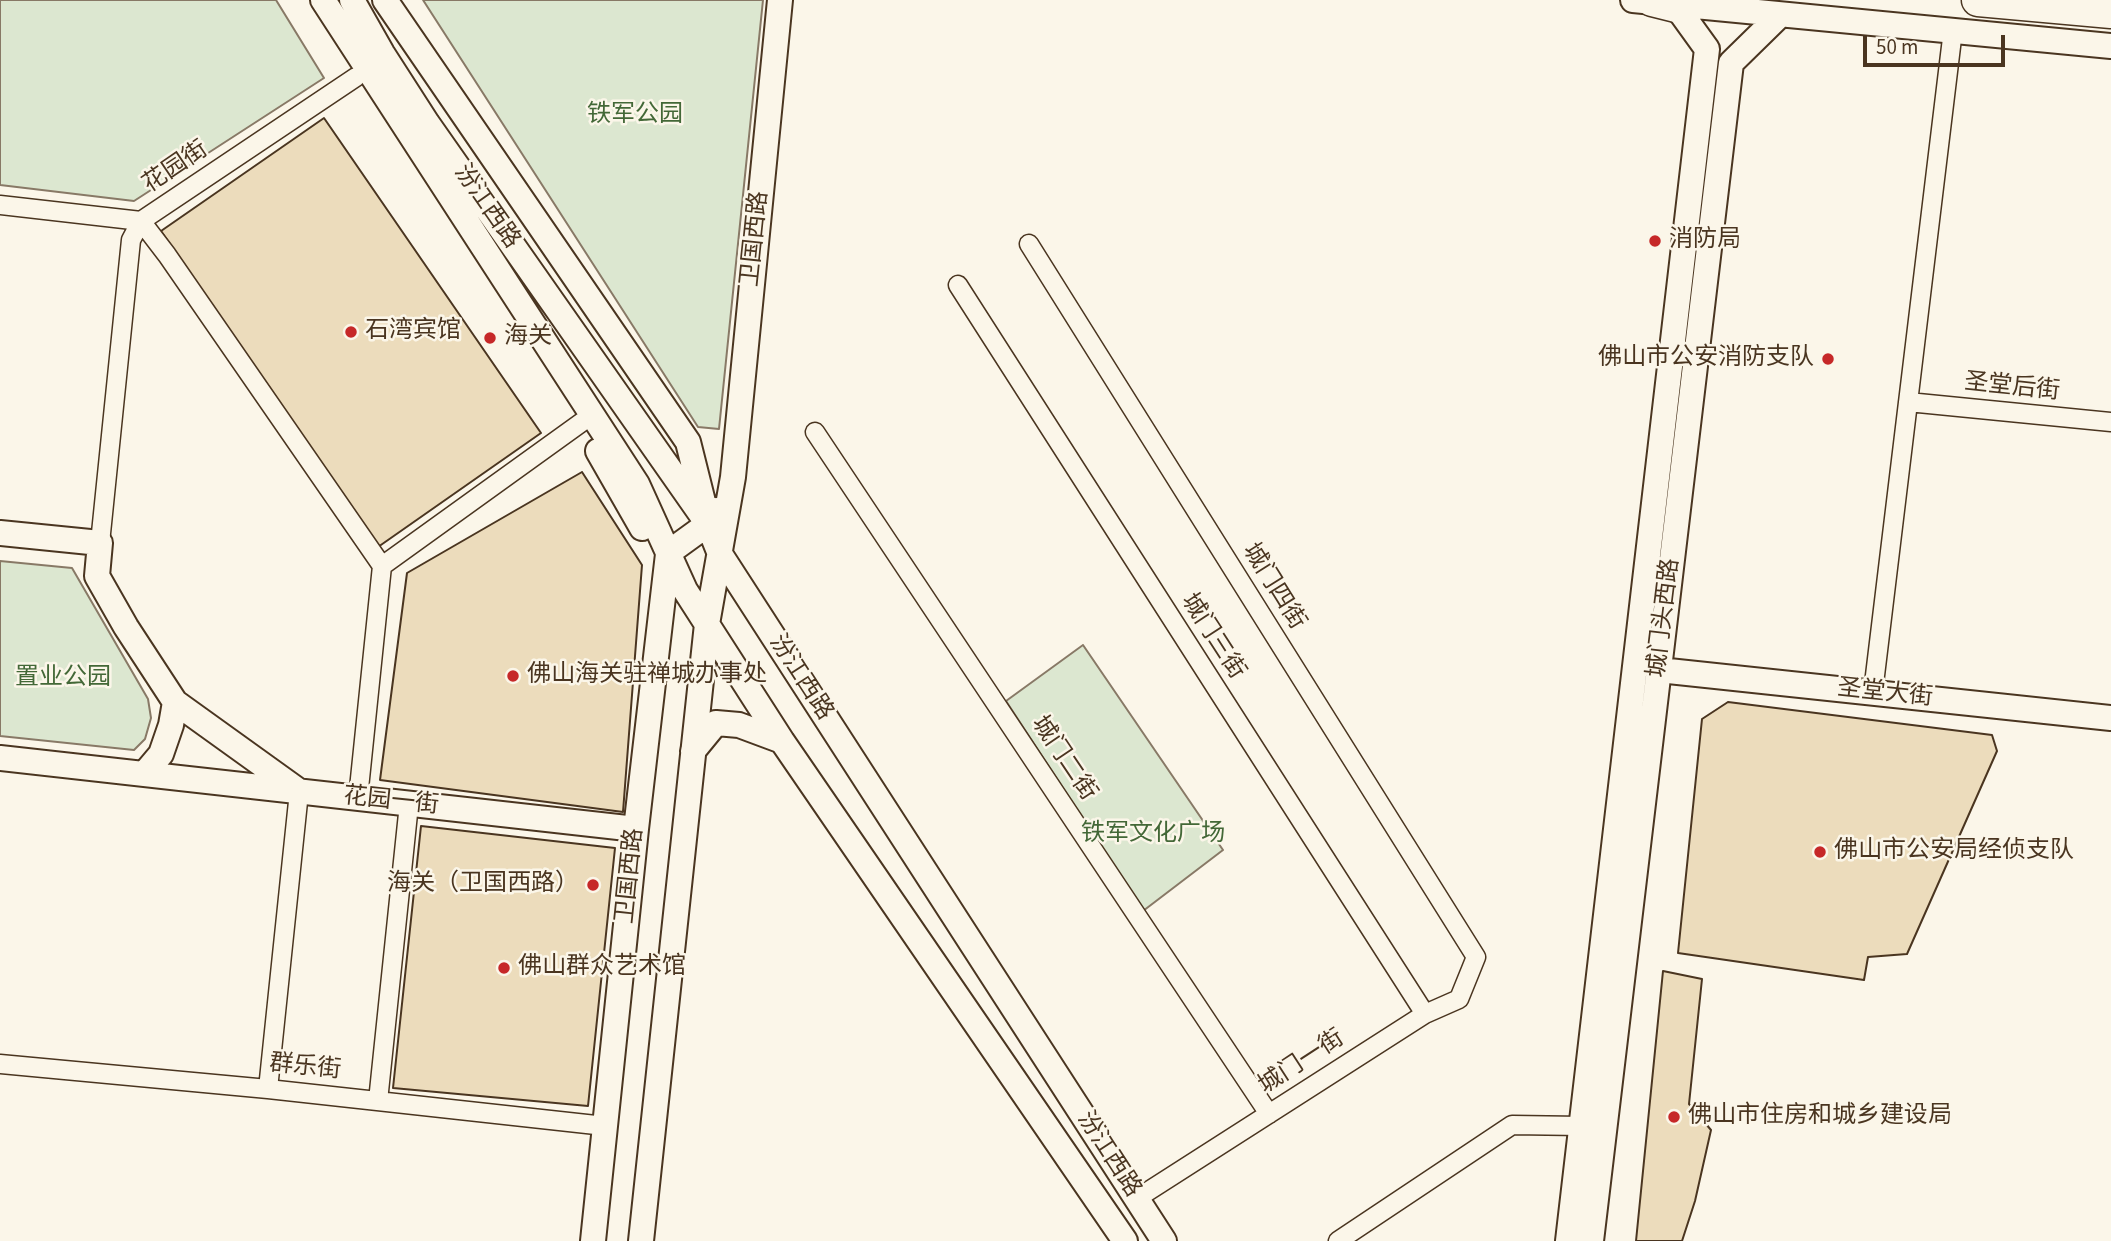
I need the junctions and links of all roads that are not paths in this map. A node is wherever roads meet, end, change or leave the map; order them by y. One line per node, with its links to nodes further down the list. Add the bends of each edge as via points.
1 (307, 0): 13 (main road)
2 (323, 0): 14 (main road)
3 (352, 0): 14 (main road)
4 (385, 0): 19 (main road)
5 (780, 0): 26 (main road, 卫国西路)
6 (1633, 0): 8 (main road)
7 (1978, 0): 9 (highway)
8 (1664, 3): 10 (main road); 56 (main road, 城门头西路, via 1707,49)
9 (2111, 12)
10 (1780, 15): 11 (main road); 35 (main road, 城门头西路, via 1731,63)
11 (1953, 30): 12 (main road); 22 (street)
12 (2111, 46)
13 (356, 77): 16 (street, 花园街); 24 (main road)
14 (418, 126): 17 (main road, 汾江西路); 24 (main road, 汾江西路)
15 (0, 205): 16 (street, 花园街)
16 (141, 221): 29 (street, via 131,240); 32 (street)
17 (503, 231): 19 (main road); 21 (main road, 汾江西路)
18 (1028, 244): 49 (street, 城门四街)
19 (552, 245): 21 (main road); 27 (main road, via 688,442)
20 (958, 285): 50 (street, 城门三街)
21 (546, 292): 27 (main road, 汾江西路)
22 (1908, 402): 23 (street, 圣堂后街); 36 (street)
23 (2111, 422)
24 (592, 426): 30 (main road, 汾江西路, via 636,484); 32 (street); 33 (main road, via 648,537)
25 (815, 432): 54 (street, 城门二街)
26 (733, 477): 27 (main road); 31 (main road, 卫国西路)
27 (708, 524): 30 (main road); 31 (main road, 汾江西路)
28 (0, 533): 29 (main road)
29 (100, 543): 37 (main road, via 97,576)
30 (668, 553): 33 (main road, 卫国西路); 34 (main road, 汾江西路)
31 (720, 554): 34 (main road, 卫国西路); 57 (main road, 汾江西路)
32 (382, 566): 46 (street)
33 (664, 592): 48 (main road, 卫国西路)
34 (707, 624): 40 (main road, 汾江西路); 41 (main road, 卫国西路)
35 (1659, 670): 36 (main road, 圣堂大街); 64 (main road, 城门头西路)
36 (1874, 692): 38 (main road, 圣堂大街)
37 (175, 702): 39 (main road); 43 (main road, via 161,754)
38 (2111, 718)
39 (226, 739): 44 (main road, via 219,771); 45 (main road)
40 (782, 741): 41 (main road, via 739,725 716,723); 60 (main road, 汾江西路)
41 (693, 751): 59 (main road, 卫国西路)
42 (0, 758): 43 (main road, 花园一街)
43 (145, 773): 44 (main road, 花园一街)
44 (210, 781): 45 (main road, 花园一街)
45 (299, 792): 46 (main road, 花园一街); 52 (street)
46 (358, 798): 47 (main road, 花园一街)
47 (409, 804): 48 (main road, 花园一街); 53 (street)
48 (636, 829): 55 (main road, 卫国西路)
49 (1476, 957): 50 (street, 城门一街, via 1459,999)
50 (1425, 1014): 54 (street, 城门一街)
51 (0, 1064): 52 (street, 群乐街)
52 (268, 1089): 53 (street, 群乐街)
53 (378, 1101): 55 (street, 群乐街)
54 (1269, 1114): 57 (street, 城门一街)
55 (605, 1126): 58 (main road, 卫国西路)
56 (1582, 1126): 62 (street, via 1512,1125); 63 (main road, 城门头西路)
57 (1136, 1199): 61 (main road, 汾江西路)
58 (593, 1241)
59 (641, 1241)
60 (1125, 1241)
61 (1164, 1241)
62 (1338, 1241)
63 (1569, 1241)
64 (1591, 1241)

